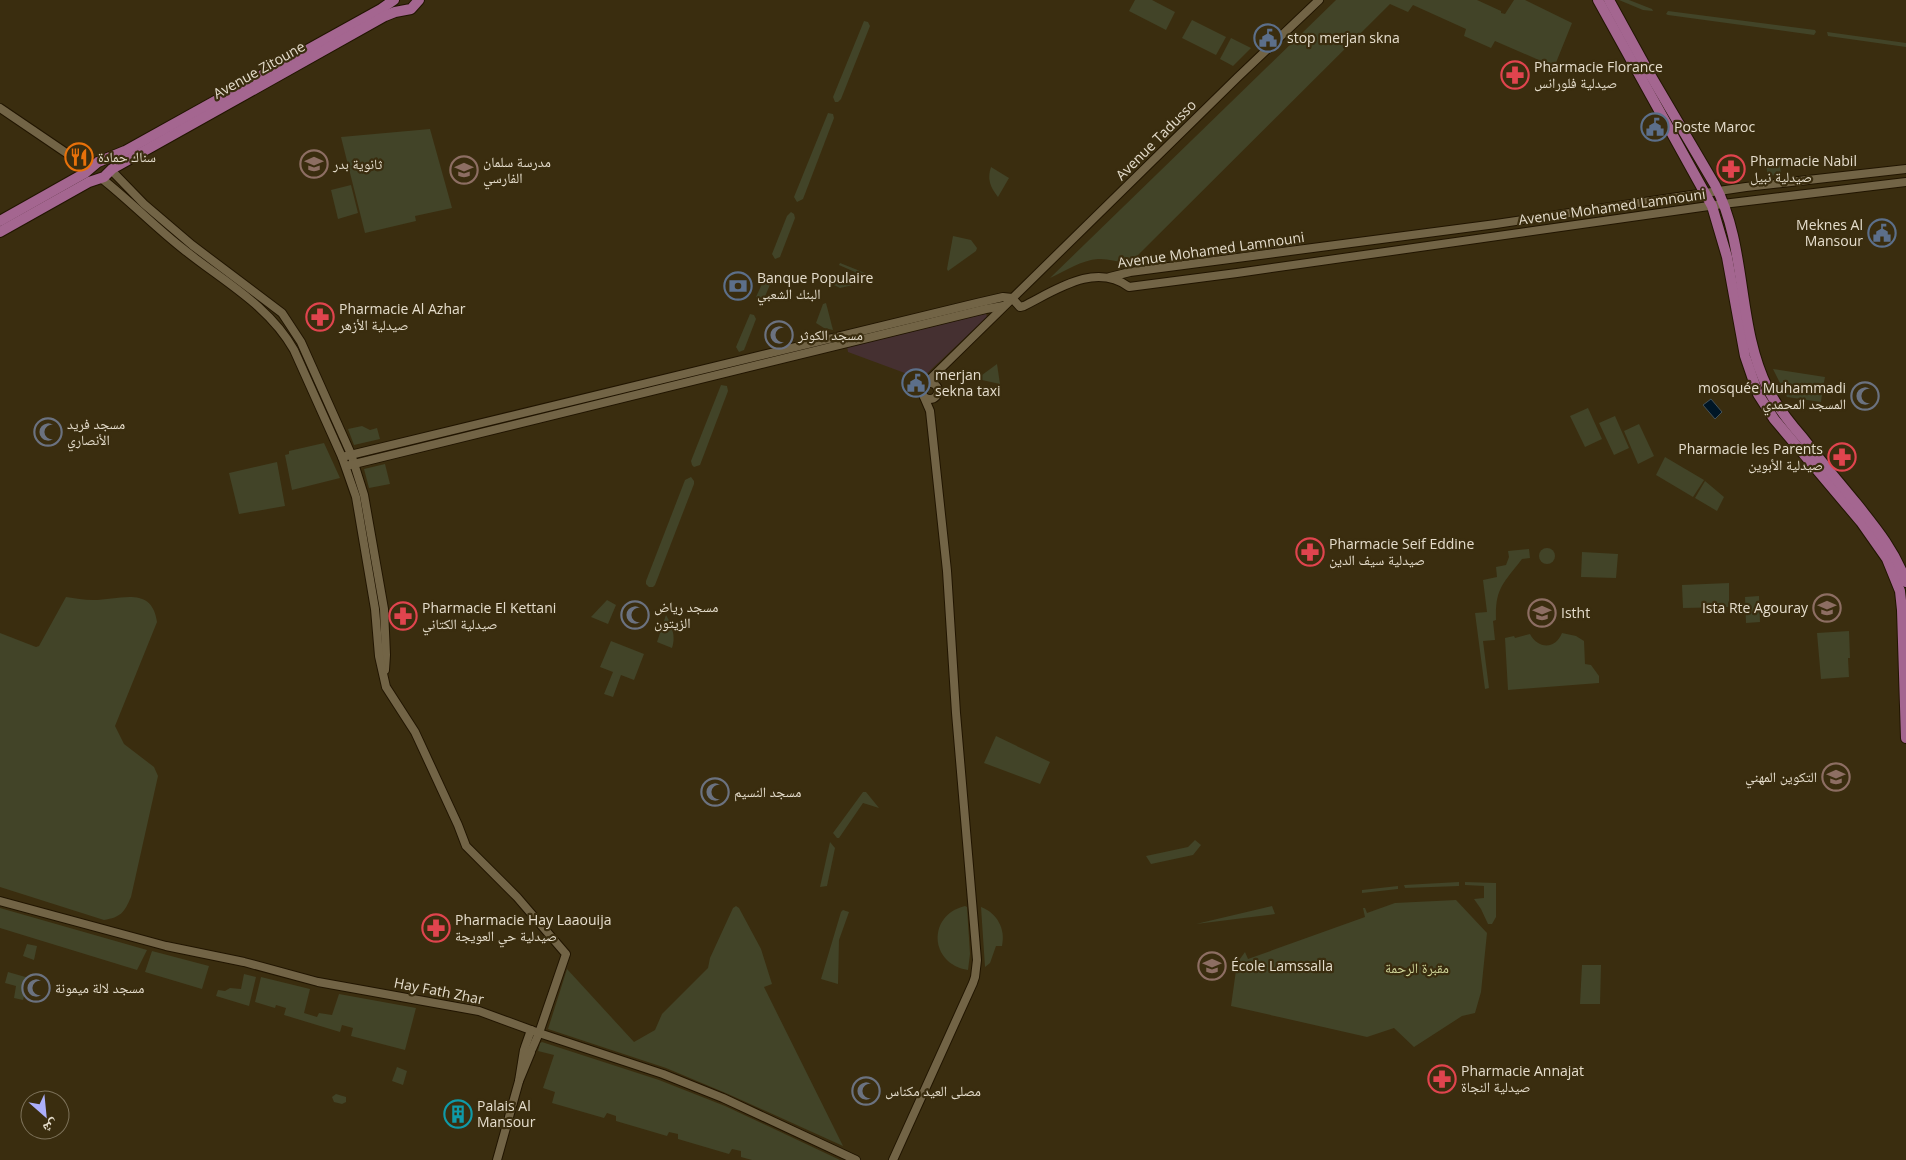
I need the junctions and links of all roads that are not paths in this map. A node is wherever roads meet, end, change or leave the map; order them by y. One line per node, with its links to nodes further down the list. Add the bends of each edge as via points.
1 (395, 0): 6 (main road); 8 (main road, Avenue Zitoune)
2 (1319, 0): 20 (street, Avenue Tadusso)
3 (1598, 0): 14 (main road)
4 (1609, 0): 13 (main road)
5 (417, 2): 6 (main road, Avenue Zitoune, via 411,9)
6 (404, 10): 11 (main road, Avenue Zitoune, via 385,16)
7 (0, 108): 9 (street)
8 (102, 161): 9 (main road, Avenue Zitoune); 11 (main road, via 109,163)
9 (92, 168): 11 (main road, via 91,175); 17 (main road, Avenue Zitoune)
10 (1906, 169): 13 (street, Avenue Mohamed Lamnouni)
11 (106, 174): 18 (main road, Avenue Zitoune); 29 (street, via 282,313 301,342); 30 (street, via 185,251 270,317 294,350)
12 (1906, 182): 15 (street, Avenue Mohamed Lamnouni)
13 (1718, 191): 14 (street, Avenue Mohamed Lamnouni); 15 (main road)
14 (1706, 193): 16 (main road); 19 (street, Avenue Mohamed Lamnouni)
15 (1723, 204): 16 (street, Avenue Mohamed Lamnouni); 25 (main road)
16 (1712, 206): 19 (street, Avenue Mohamed Lamnouni, via 1129,287); 25 (main road, via 1727,257 1745,356)
17 (0, 221)
18 (0, 232)
19 (1110, 277): 20 (street, via 1076,281 1024,306)
20 (1012, 298): 21 (street, Avenue Tadusso); 29 (street, via 968,305)
21 (1003, 306): 22 (street, Avenue Tadusso); 31 (street)
22 (938, 370): 23 (street, Avenue Tadusso); 24 (street)
23 (924, 385): 24 (street); 26 (street, via 921,390)
24 (936, 386): 27 (street, via 938,392)
25 (1763, 391): 33 (main road, via 1881,534 1899,563); 35 (main road, via 1774,419 1879,546 1893,572 1902,610)
26 (924, 397): 27 (street); 28 (street)
27 (935, 397): 28 (street)
28 (930, 411): 40 (street, via 947,571 977,968)
29 (352, 454): 30 (street); 31 (street)
30 (342, 456): 32 (street)
31 (355, 463): 32 (street); 34 (street, via 384,609)
32 (346, 466): 34 (street, via 362,525)
33 (1906, 582)
34 (384, 679): 38 (street, via 415,732 466,846 566,954)
35 (1906, 738)
36 (0, 901): 37 (street, Hay Fath Zhar, via 166,946 318,982 479,1011)
37 (531, 1030): 38 (street, Hay Fath Zhar); 39 (street)
38 (539, 1033): 39 (street); 42 (street, Hay Fath Zhar, via 723,1098)
39 (528, 1050): 41 (street)
40 (894, 1156): 43 (street)
41 (497, 1160)
42 (856, 1160)
43 (887, 1160)

